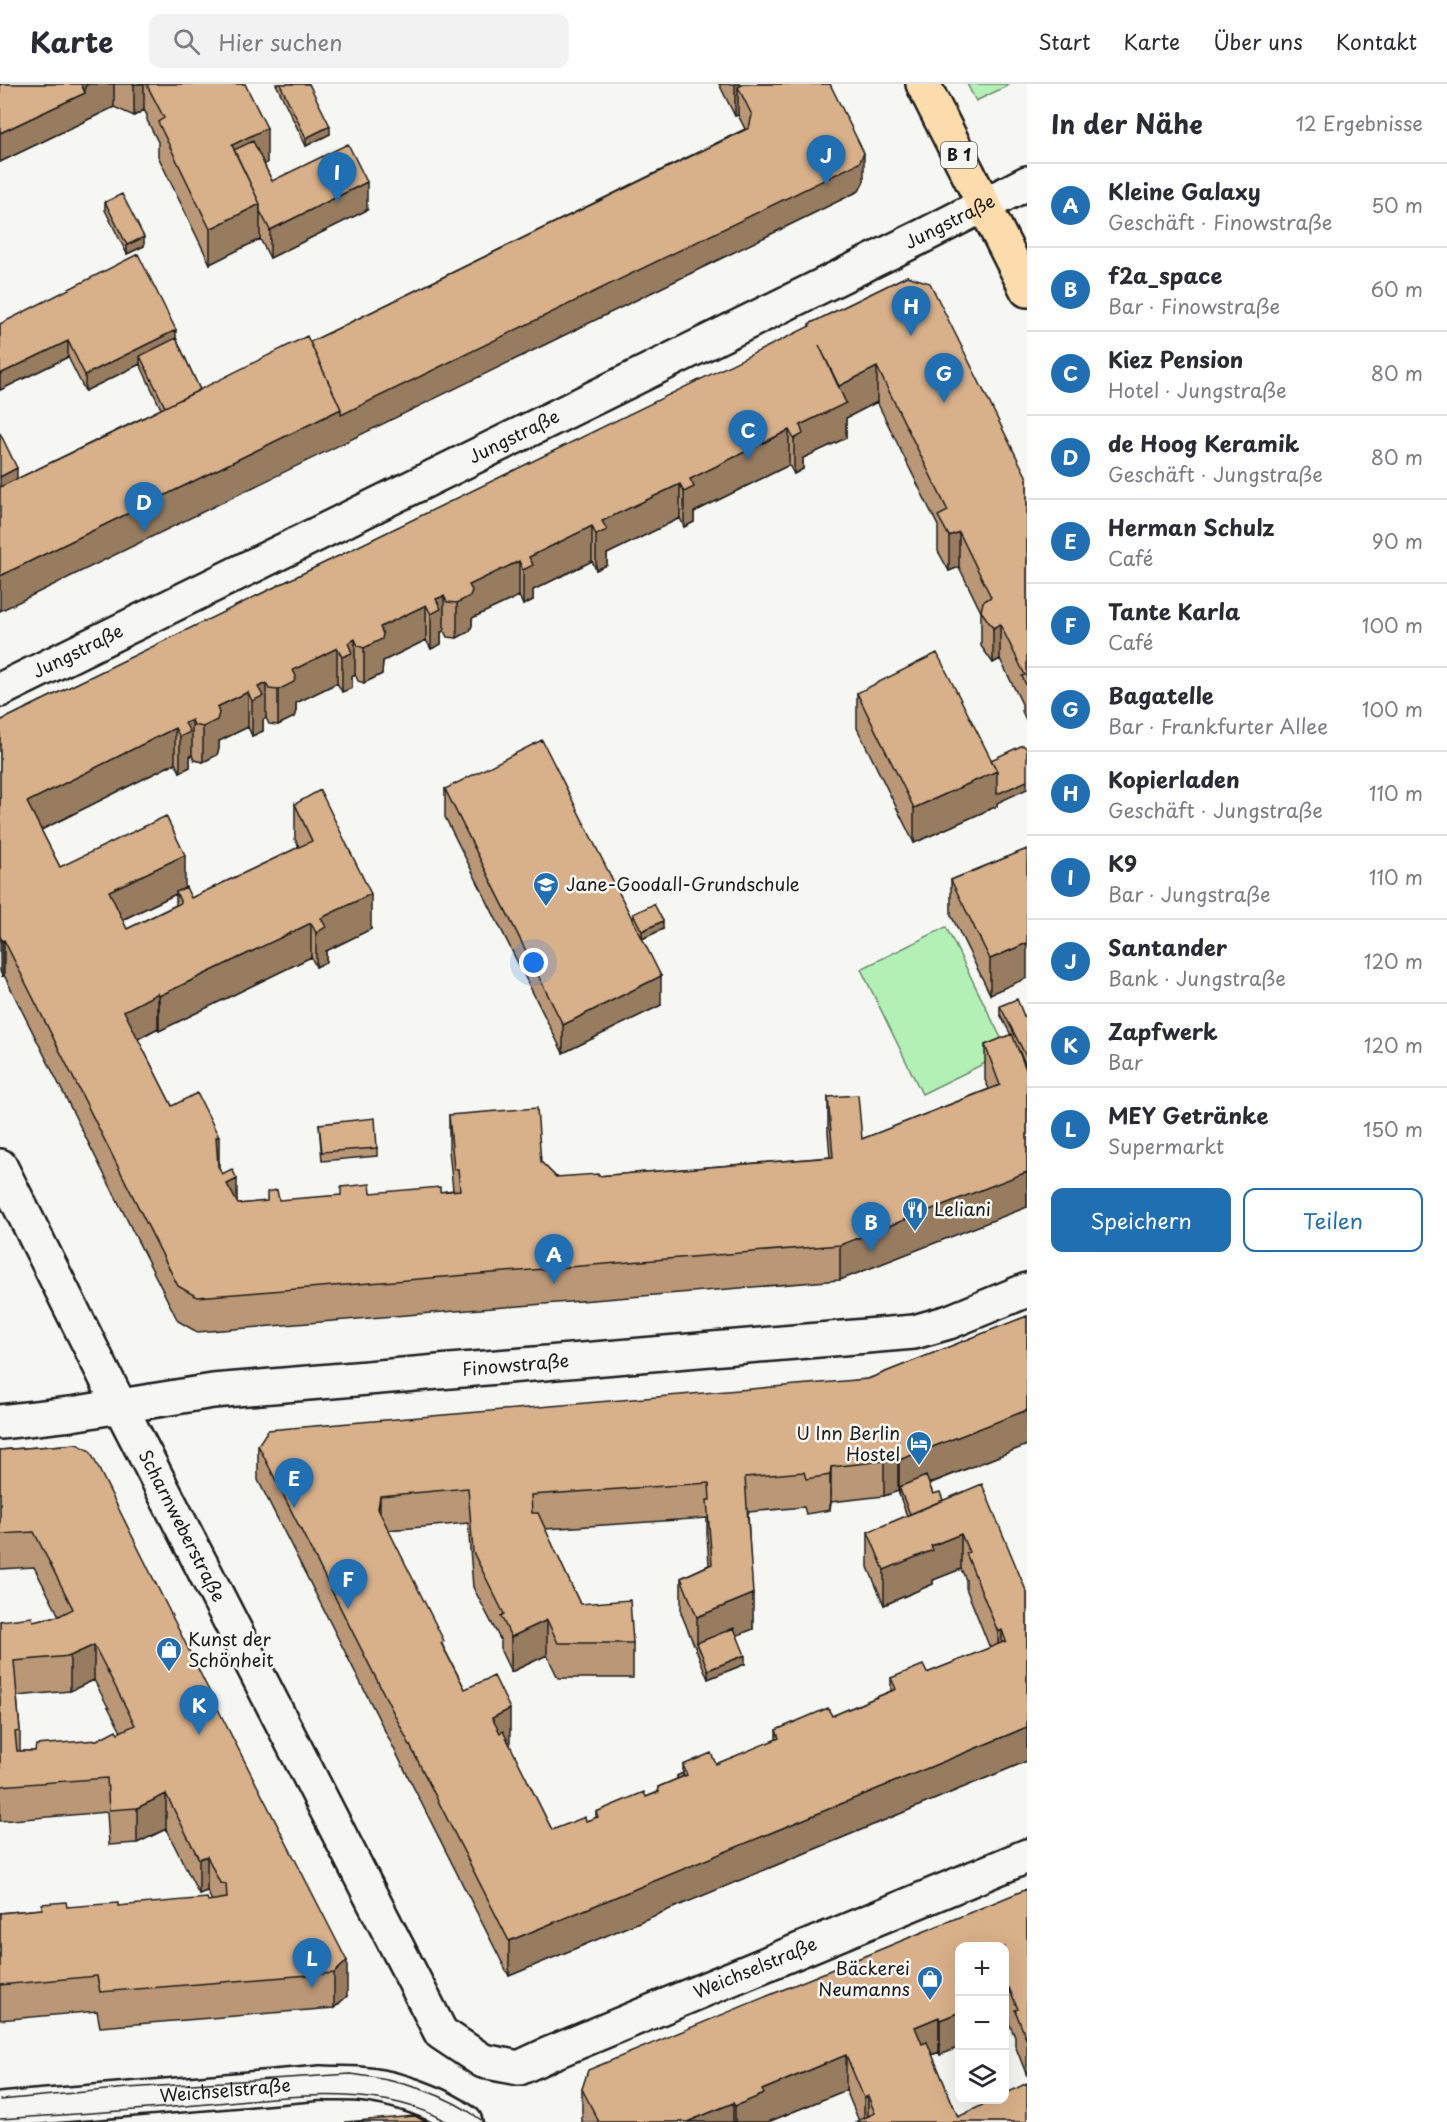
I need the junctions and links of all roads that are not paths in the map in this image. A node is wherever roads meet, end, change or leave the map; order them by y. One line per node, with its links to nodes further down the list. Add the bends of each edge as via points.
1 (923, 84): 3 (main road, B 1)
2 (1027, 183): 3 (street, Jungstraße)
3 (984, 204): 4 (main road, B 1); 5 (street, Jungstraße)
4 (1027, 290)
5 (0, 690)
6 (0, 1166): 8 (street, Scharnweberstraße)
7 (1027, 1290): 8 (street, Finowstraße, via 914,1332 213,1391)
8 (120, 1406): 9 (street, Finowstraße); 11 (street, Scharnweberstraße, via 441,2033)
9 (0, 1422)
10 (1027, 1856): 11 (street, Weichselstraße, via 519,2068)
11 (483, 2061)
12 (0, 2110): 13 (street, Weichselstraße, via 360,2084 400,2092)
13 (457, 2116)

